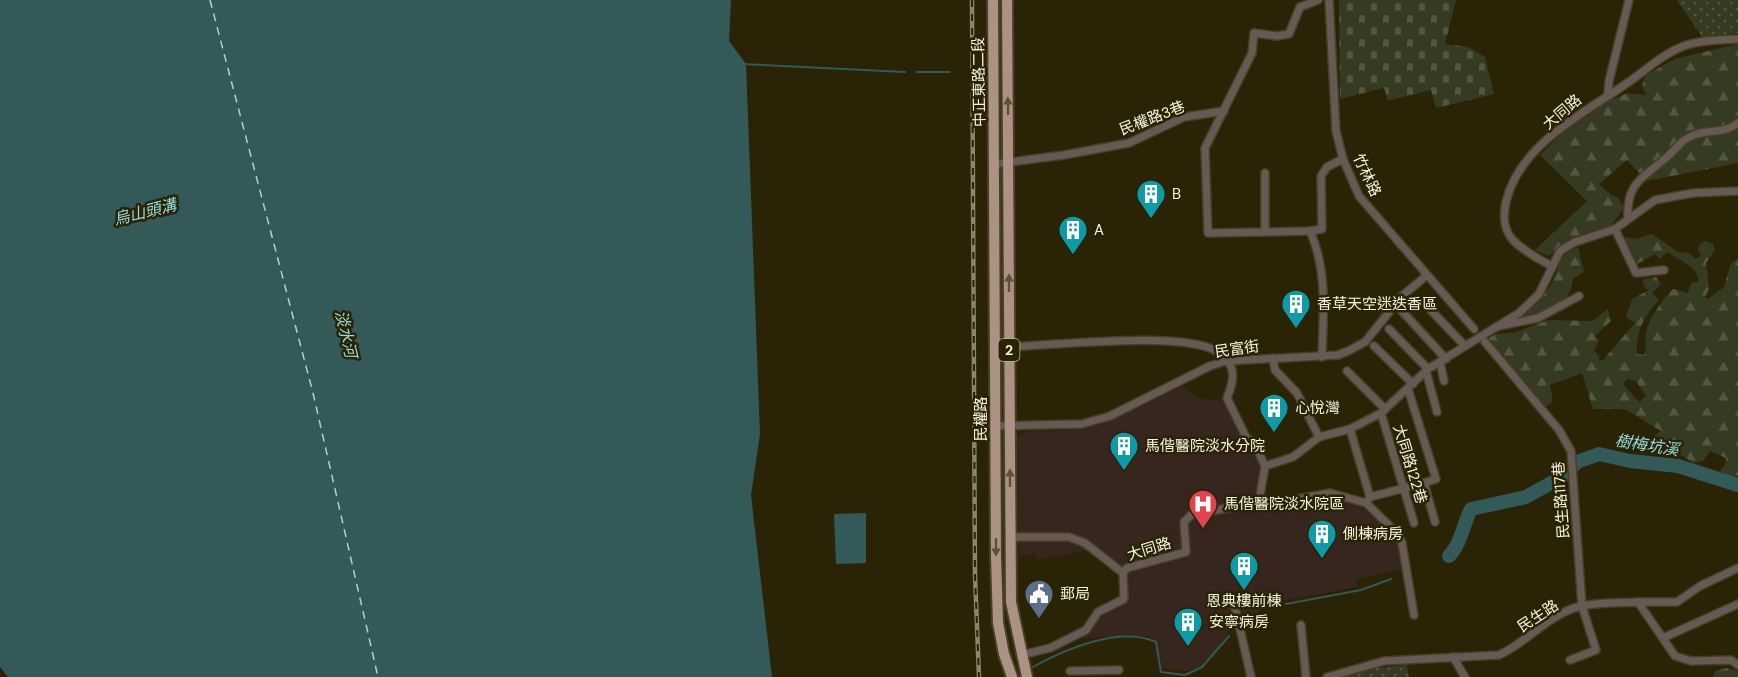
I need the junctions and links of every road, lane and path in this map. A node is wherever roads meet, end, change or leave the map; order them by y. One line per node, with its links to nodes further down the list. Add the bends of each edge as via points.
1 (993, 0): 11 (main road, 中正東路二段 / 2)
2 (1007, 0): 12 (main road, 中正東路二段 / 2, one-way to 2)
3 (1318, 0): 8 (street, via 1300,7 1289,34 1254,33 1252,53)
4 (1329, 0): 10 (street, 竹林路, via 1332,98)
5 (1629, 0): 7 (street)
6 (1738, 39): 7 (street, 大同路, via 1682,47)
7 (1608, 94): 19 (street, 大同路, via 1583,109 1521,166 1509,188 1503,219 1512,239)
8 (1224, 111): 12 (street, 民權路3巷, via 1184,117 1129,143); 18 (street, via 1205,148 1208,233)
9 (1738, 123): 15 (street, via 1729,131 1683,140 1639,179 1629,194)
10 (1343, 159): 17 (street, via 1327,167 1321,176 1322,229); 21 (street, 竹林路, via 1359,196)
11 (995, 164): 12 (street, 民權路3巷); 44 (main road, 民權路 / 2)
12 (1009, 164): 33 (main road, 民權路 / 2, one-way to 12)
13 (1265, 173): 18 (street)
14 (1738, 191): 15 (street, via 1655,200)
15 (1628, 219): 16 (street)
16 (1615, 229): 19 (street, via 1575,242 1560,251); 20 (street, via 1636,273)
17 (1310, 231): 18 (street); 34 (street, via 1324,282)
18 (1265, 232)
19 (1551, 266): 25 (street, via 1539,294)
20 (1664, 270)
21 (1426, 276): 26 (street, 竹林路); 34 (street, 民富街, via 1402,296 1365,342 1338,355)
22 (1579, 296): 25 (street, via 1538,318)
23 (1427, 306): 32 (street)
24 (1401, 310): 36 (street)
25 (1499, 327): 32 (street)
26 (1472, 328)
27 (1389, 329): 38 (street)
28 (1193, 336): 30 (street)
29 (1486, 344): 60 (street, 民生路117巷, via 1559,430 1570,451)
30 (1192, 345): 33 (street, via 1166,340); 37 (street, via 1216,351)
31 (1374, 346): 41 (street)
32 (1465, 346): 36 (street)
33 (1009, 347): 45 (main road, 民權路 / 2)
34 (1322, 357): 35 (street, 民富街)
35 (1274, 358): 37 (street, 民富街); 47 (street, via 1275,370 1297,393)
36 (1443, 360): 38 (street); 40 (street)
37 (1226, 361): 45 (street, 民富街, via 1110,416 1082,424); 48 (street, via 1234,380 1227,398)
38 (1427, 370): 41 (street); 43 (street)
39 (1347, 371): 42 (street)
40 (1444, 381)
41 (1411, 386): 42 (street); 49 (street, via 1436,479)
42 (1383, 411): 46 (street); 50 (street, 大同路122巷)
43 (1437, 412)
44 (996, 426): 45 (street, 民富街); 73 (main road, 民權路 / 2, one-way to 73, via 998,623)
45 (1010, 426): 55 (main road, 民權路 / 2, one-way to 45)
46 (1350, 429): 47 (street); 51 (street)
47 (1319, 437): 48 (street, via 1293,457)
48 (1265, 466): 52 (street)
49 (1424, 483): 50 (street); 53 (street)
50 (1403, 487): 51 (street); 54 (street, 大同路122巷)
51 (1368, 500): 52 (street, via 1330,493); 62 (street, via 1397,533)
52 (1259, 502): 57 (street, 大同路, via 1191,515 1184,522 1186,552 1138,563)
53 (1435, 522)
54 (1414, 523)
55 (1010, 537): 57 (street, via 1070,537 1085,543); 65 (main road, 民權路 / 2, via 1011,602)
56 (1738, 568): 58 (street, 民生路, via 1677,602)
57 (1123, 573): 65 (street, 大同路, via 1124,599 1098,612 1086,630 1050,648)
58 (1638, 602): 60 (street, 民生路); 64 (street)
59 (1738, 603): 64 (street)
60 (1582, 606): 66 (street, 民生路, via 1561,614 1499,655); 67 (street, 民生路117巷, via 1596,650)
61 (1235, 607): 74 (street)
62 (1414, 615)
63 (1301, 625): 75 (street)
64 (1663, 638): 68 (street, via 1681,659 1731,660)
65 (1021, 655): 71 (main road, 民權路 / 2)
66 (1453, 657): 76 (street, 民生路, via 1384,661); 77 (street)
67 (1570, 660)
68 (1738, 665)
69 (1119, 670): 72 (street)
70 (1070, 671): 72 (street)
71 (1026, 672)
72 (1097, 673)
73 (1011, 675)
74 (1251, 677)
75 (1306, 677)
76 (1327, 677)
77 (1465, 677)

